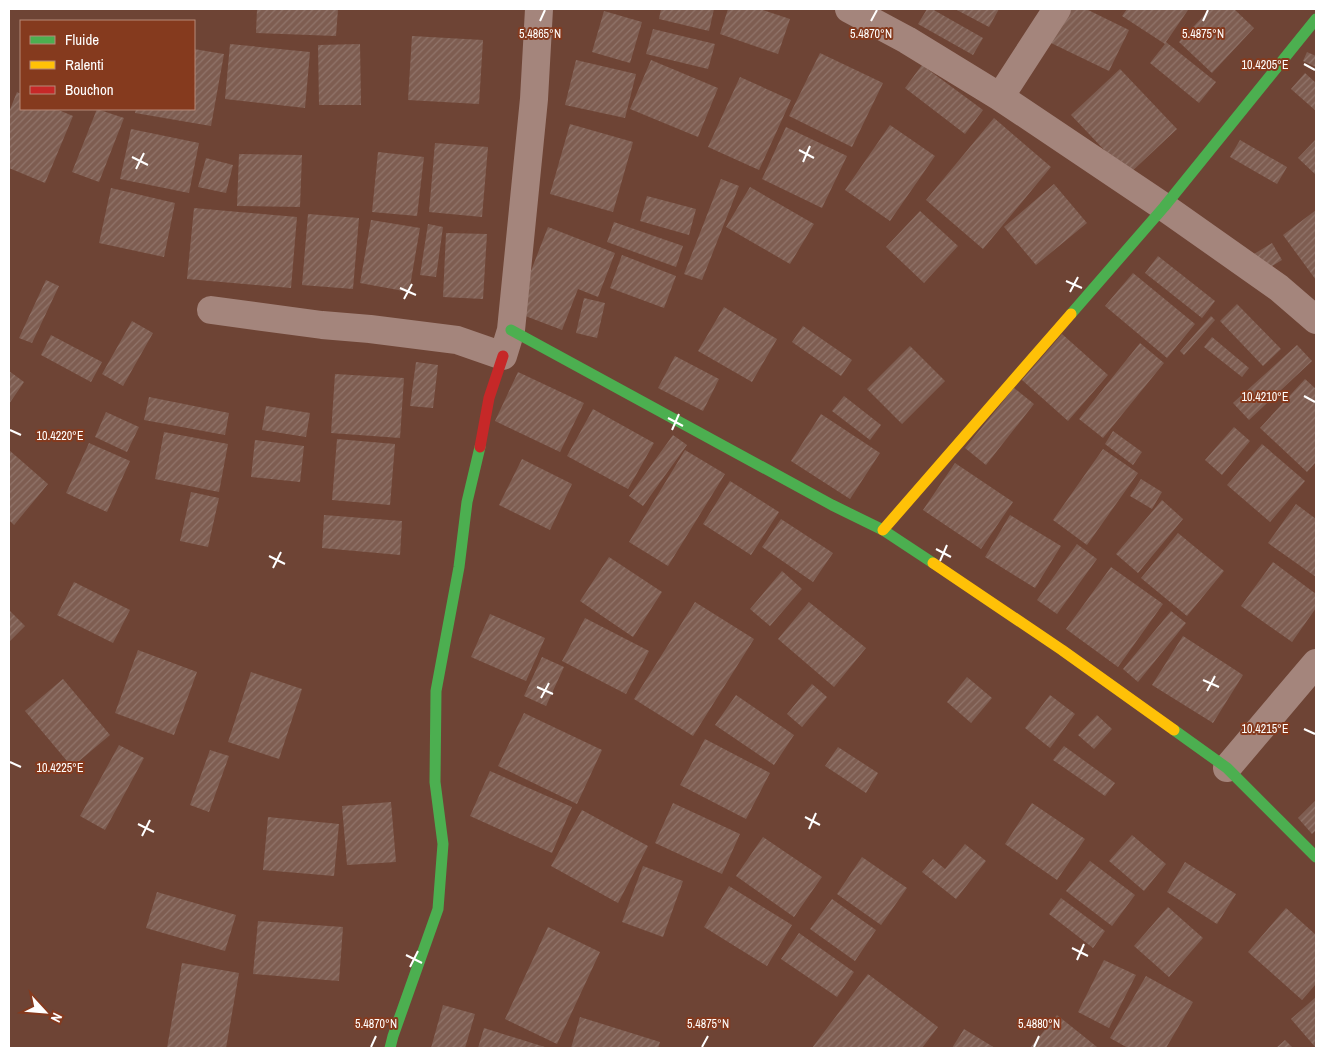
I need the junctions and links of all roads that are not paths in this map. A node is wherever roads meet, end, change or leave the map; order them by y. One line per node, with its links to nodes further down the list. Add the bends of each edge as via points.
1 (539, 9): 9 (street, via 534,98)
2 (849, 9): 5 (street)
3 (1057, 9): 5 (street)
4 (1316, 18): 6 (street)
5 (1000, 97): 6 (street)
6 (1164, 207): 8 (street, via 1279,288); 11 (street)
7 (211, 310): 10 (street, via 457,340)
8 (1316, 320)
9 (511, 330): 10 (street); 11 (street, via 832,505)
10 (502, 356): 15 (street, via 489,398 467,502 459,567 436,691 435,782 443,844 438,909)
11 (884, 530): 13 (street, via 1062,650)
12 (1316, 663): 13 (street)
13 (1228, 768): 14 (street)
14 (1316, 857)
15 (390, 1048)

